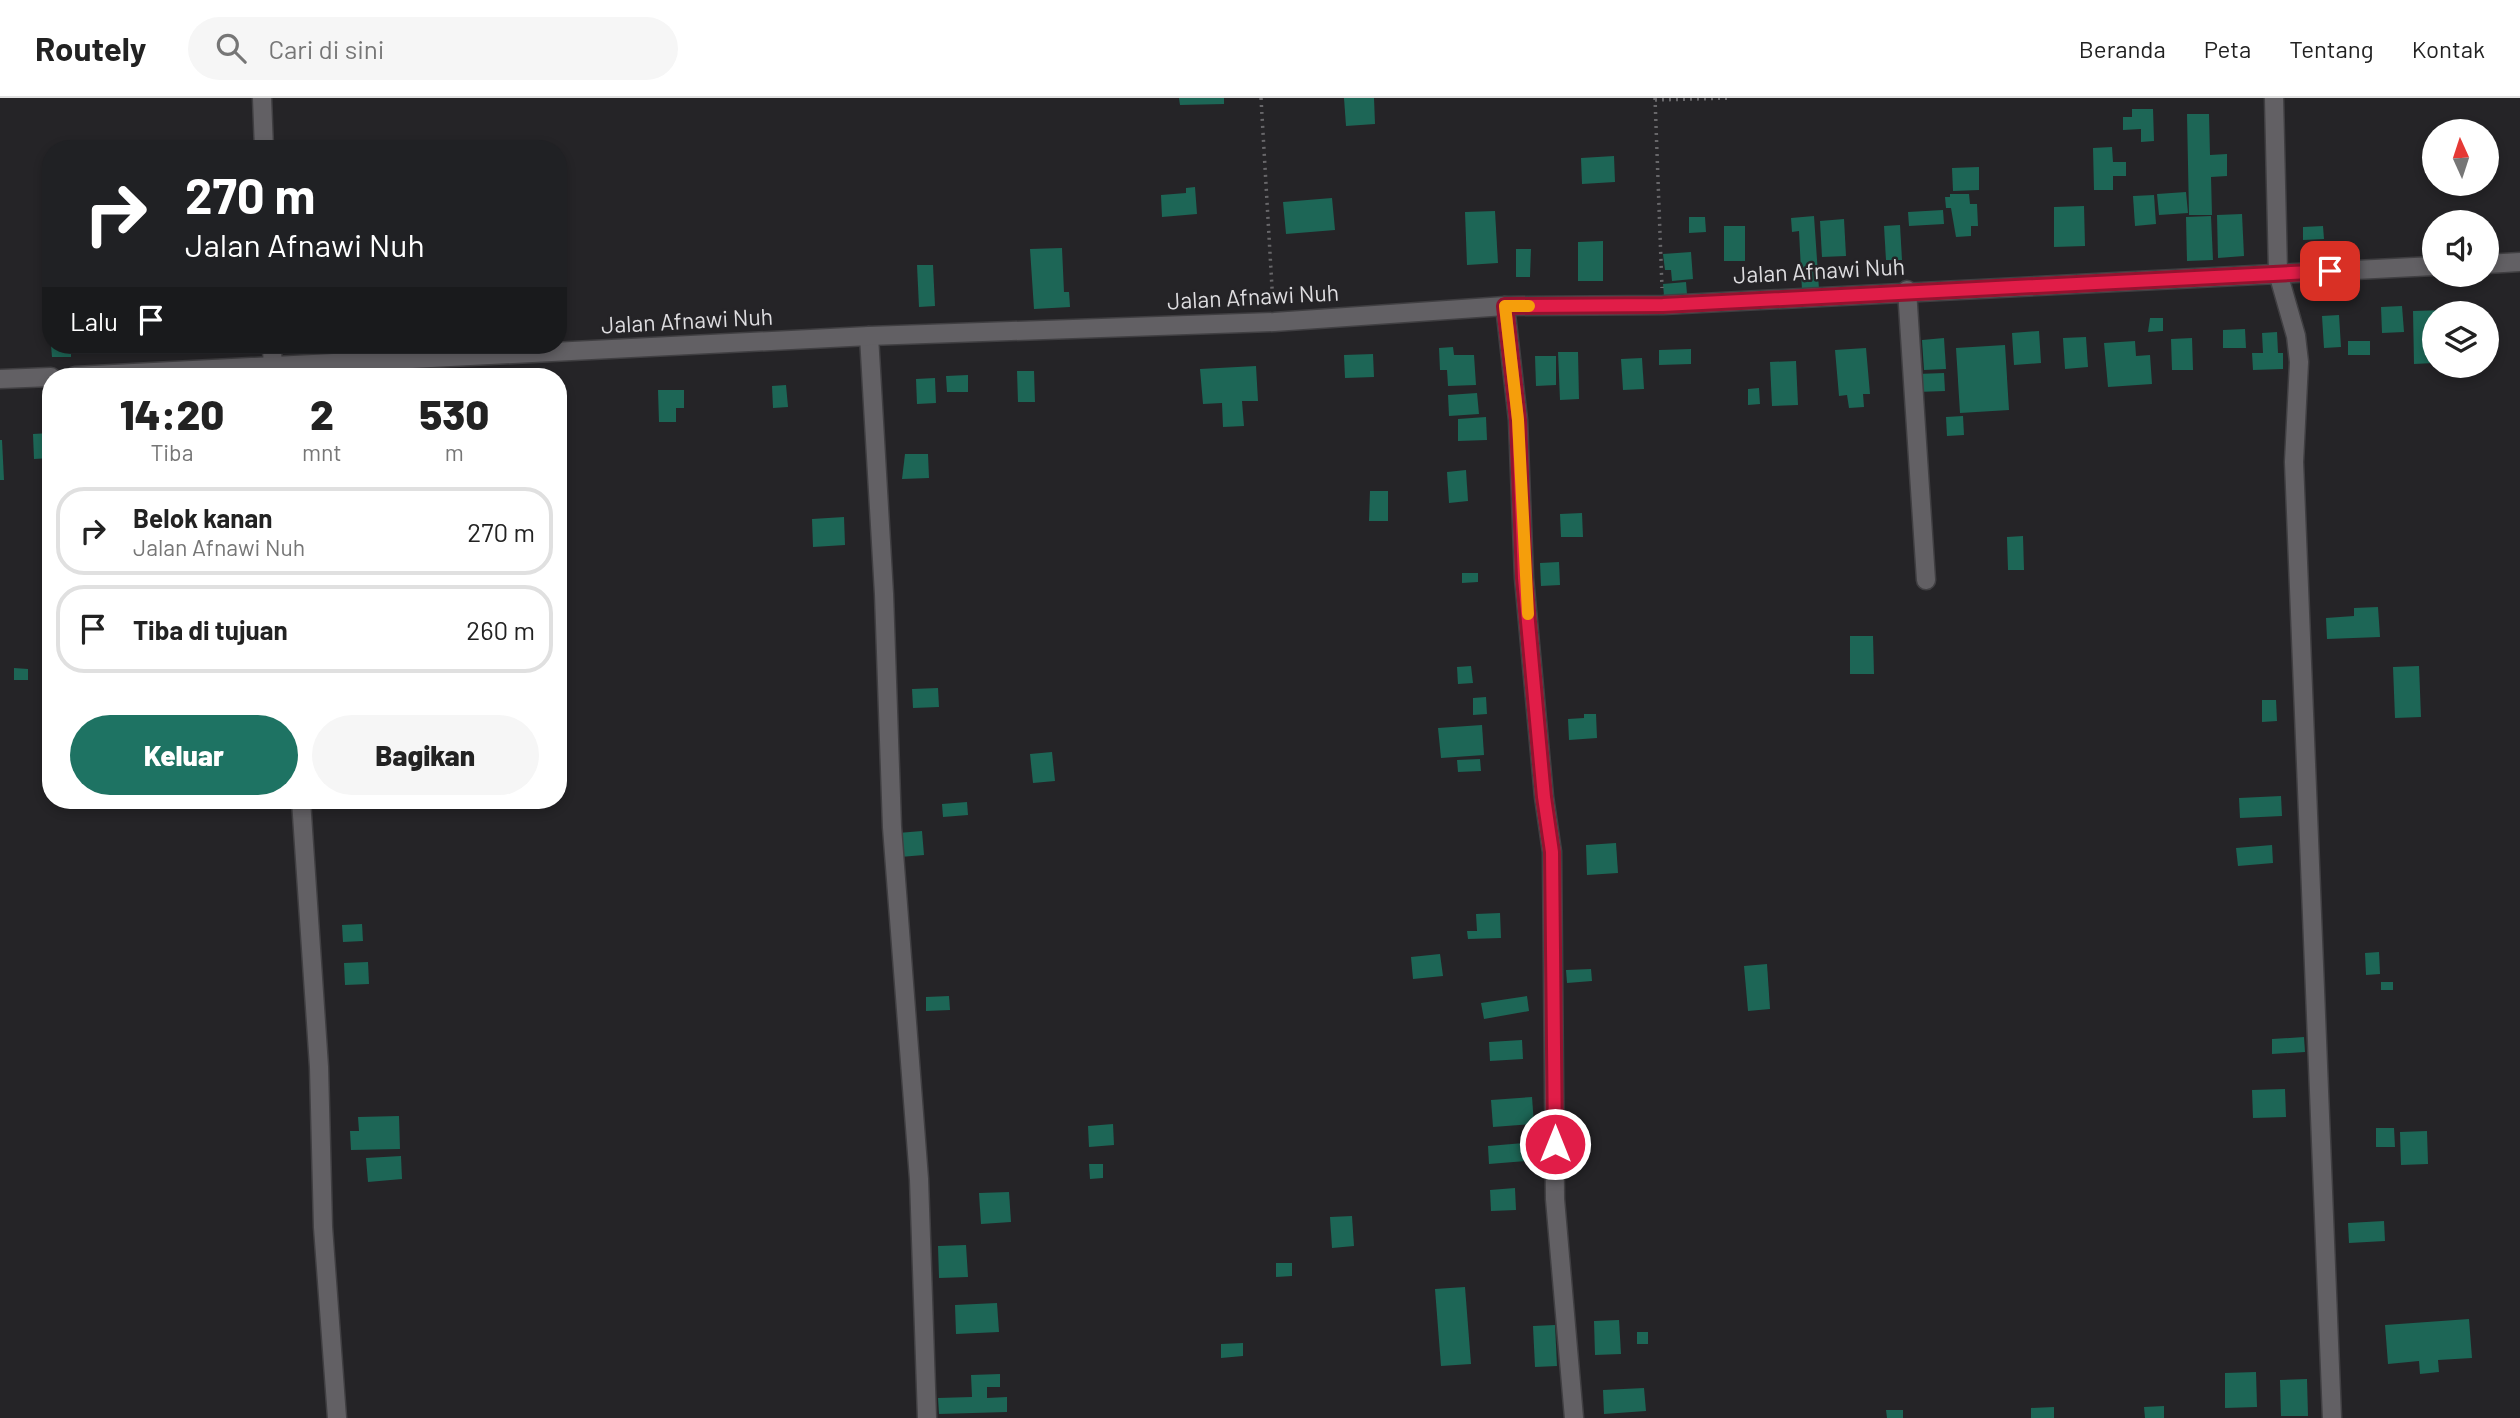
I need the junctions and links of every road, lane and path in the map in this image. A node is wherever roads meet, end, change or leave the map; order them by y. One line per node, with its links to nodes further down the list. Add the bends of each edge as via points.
1 (262, 98): 6 (street)
2 (1261, 98): 14 (path)
3 (1732, 98): 5 (path)
4 (2274, 98): 10 (street)
5 (1655, 99): 12 (path)
6 (264, 140)
7 (2520, 262): 8 (street)
8 (2499, 263)
9 (2422, 267): 10 (street, Jalan Afnawi Nuh)
10 (2278, 273): 11 (street, Jalan Afnawi Nuh); 24 (street, via 2299,362 2295,476)
11 (1907, 290): 12 (street, Jalan Afnawi Nuh); 19 (street)
12 (1663, 305): 13 (street, Jalan Afnawi Nuh)
13 (1505, 306): 14 (street, Jalan Afnawi Nuh); 23 (street, via 1518,420 1524,578 1552,852 1555,1199)
14 (1274, 322): 15 (street, Jalan Afnawi Nuh)
15 (869, 336): 16 (street, Jalan Afnawi Nuh); 22 (street, via 892,827 919,1179)
16 (339, 368)
17 (42, 377): 18 (street)
18 (0, 379)
19 (1926, 580)
20 (302, 809): 21 (street)
21 (337, 1418)
22 (927, 1418)
23 (1574, 1418)
24 (2332, 1418)

